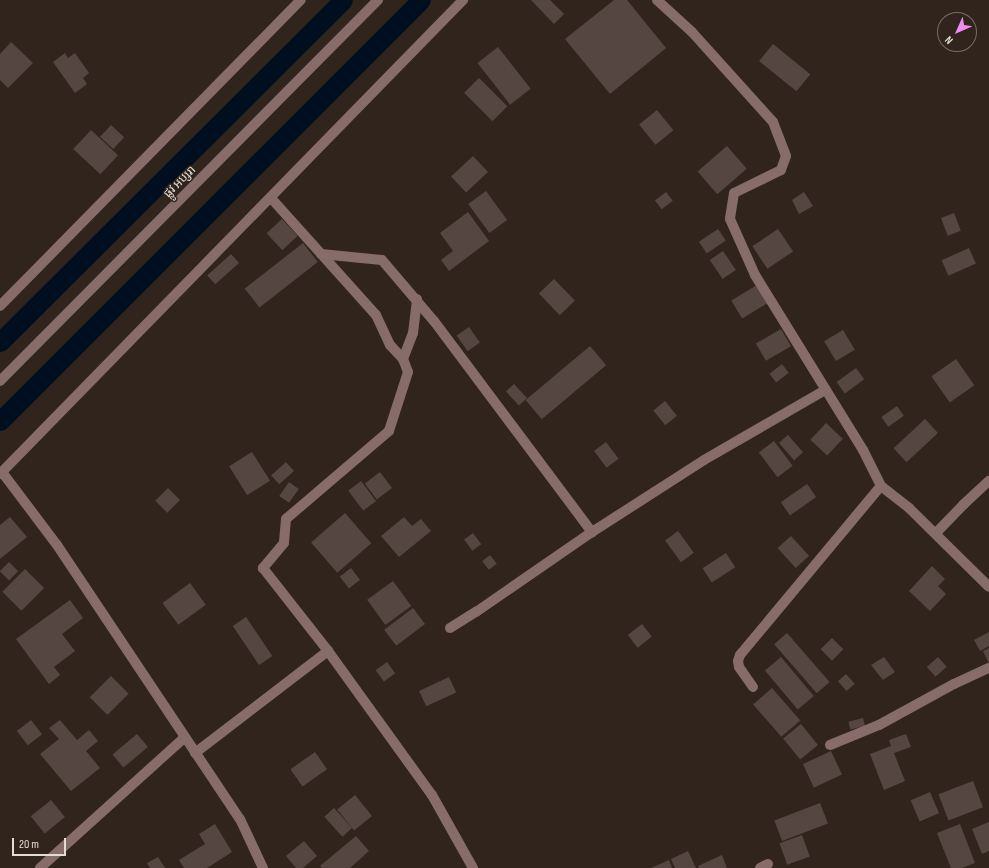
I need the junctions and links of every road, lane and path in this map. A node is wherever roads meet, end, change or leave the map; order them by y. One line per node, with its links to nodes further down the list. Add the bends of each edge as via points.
1 (301, 0): 8 (street)
2 (378, 0): 10 (street, ផ្លូវ អប្សរា)
3 (463, 0): 5 (street)
4 (657, 0): 11 (street, via 692,32 773,122 786,156 781,170 734,193 730,219 755,275)
5 (271, 198): 6 (street); 12 (street)
6 (321, 254): 7 (street, via 382,260); 9 (street, via 376,315 390,345)
7 (416, 299): 9 (street, via 413,333); 15 (street)
8 (0, 306)
9 (403, 359): 19 (street, via 408,372 389,431 286,519 284,543 263,568)
10 (0, 381)
11 (826, 390): 14 (street, via 863,450); 15 (street, via 704,460)
12 (1, 473): 22 (street, via 57,545)
13 (989, 481): 16 (street)
14 (881, 486): 16 (street); 21 (street, via 740,655 739,667)
15 (592, 532): 18 (street)
16 (936, 533): 17 (street)
17 (989, 587)
18 (450, 628)
19 (328, 651): 24 (street); 27 (street, via 432,795)
20 (989, 668): 23 (street, via 879,725)
21 (753, 687)
22 (184, 738): 24 (street); 25 (street)
23 (830, 746)
24 (195, 753): 26 (street, via 240,819)
25 (40, 868)
26 (263, 868)
27 (473, 868)

